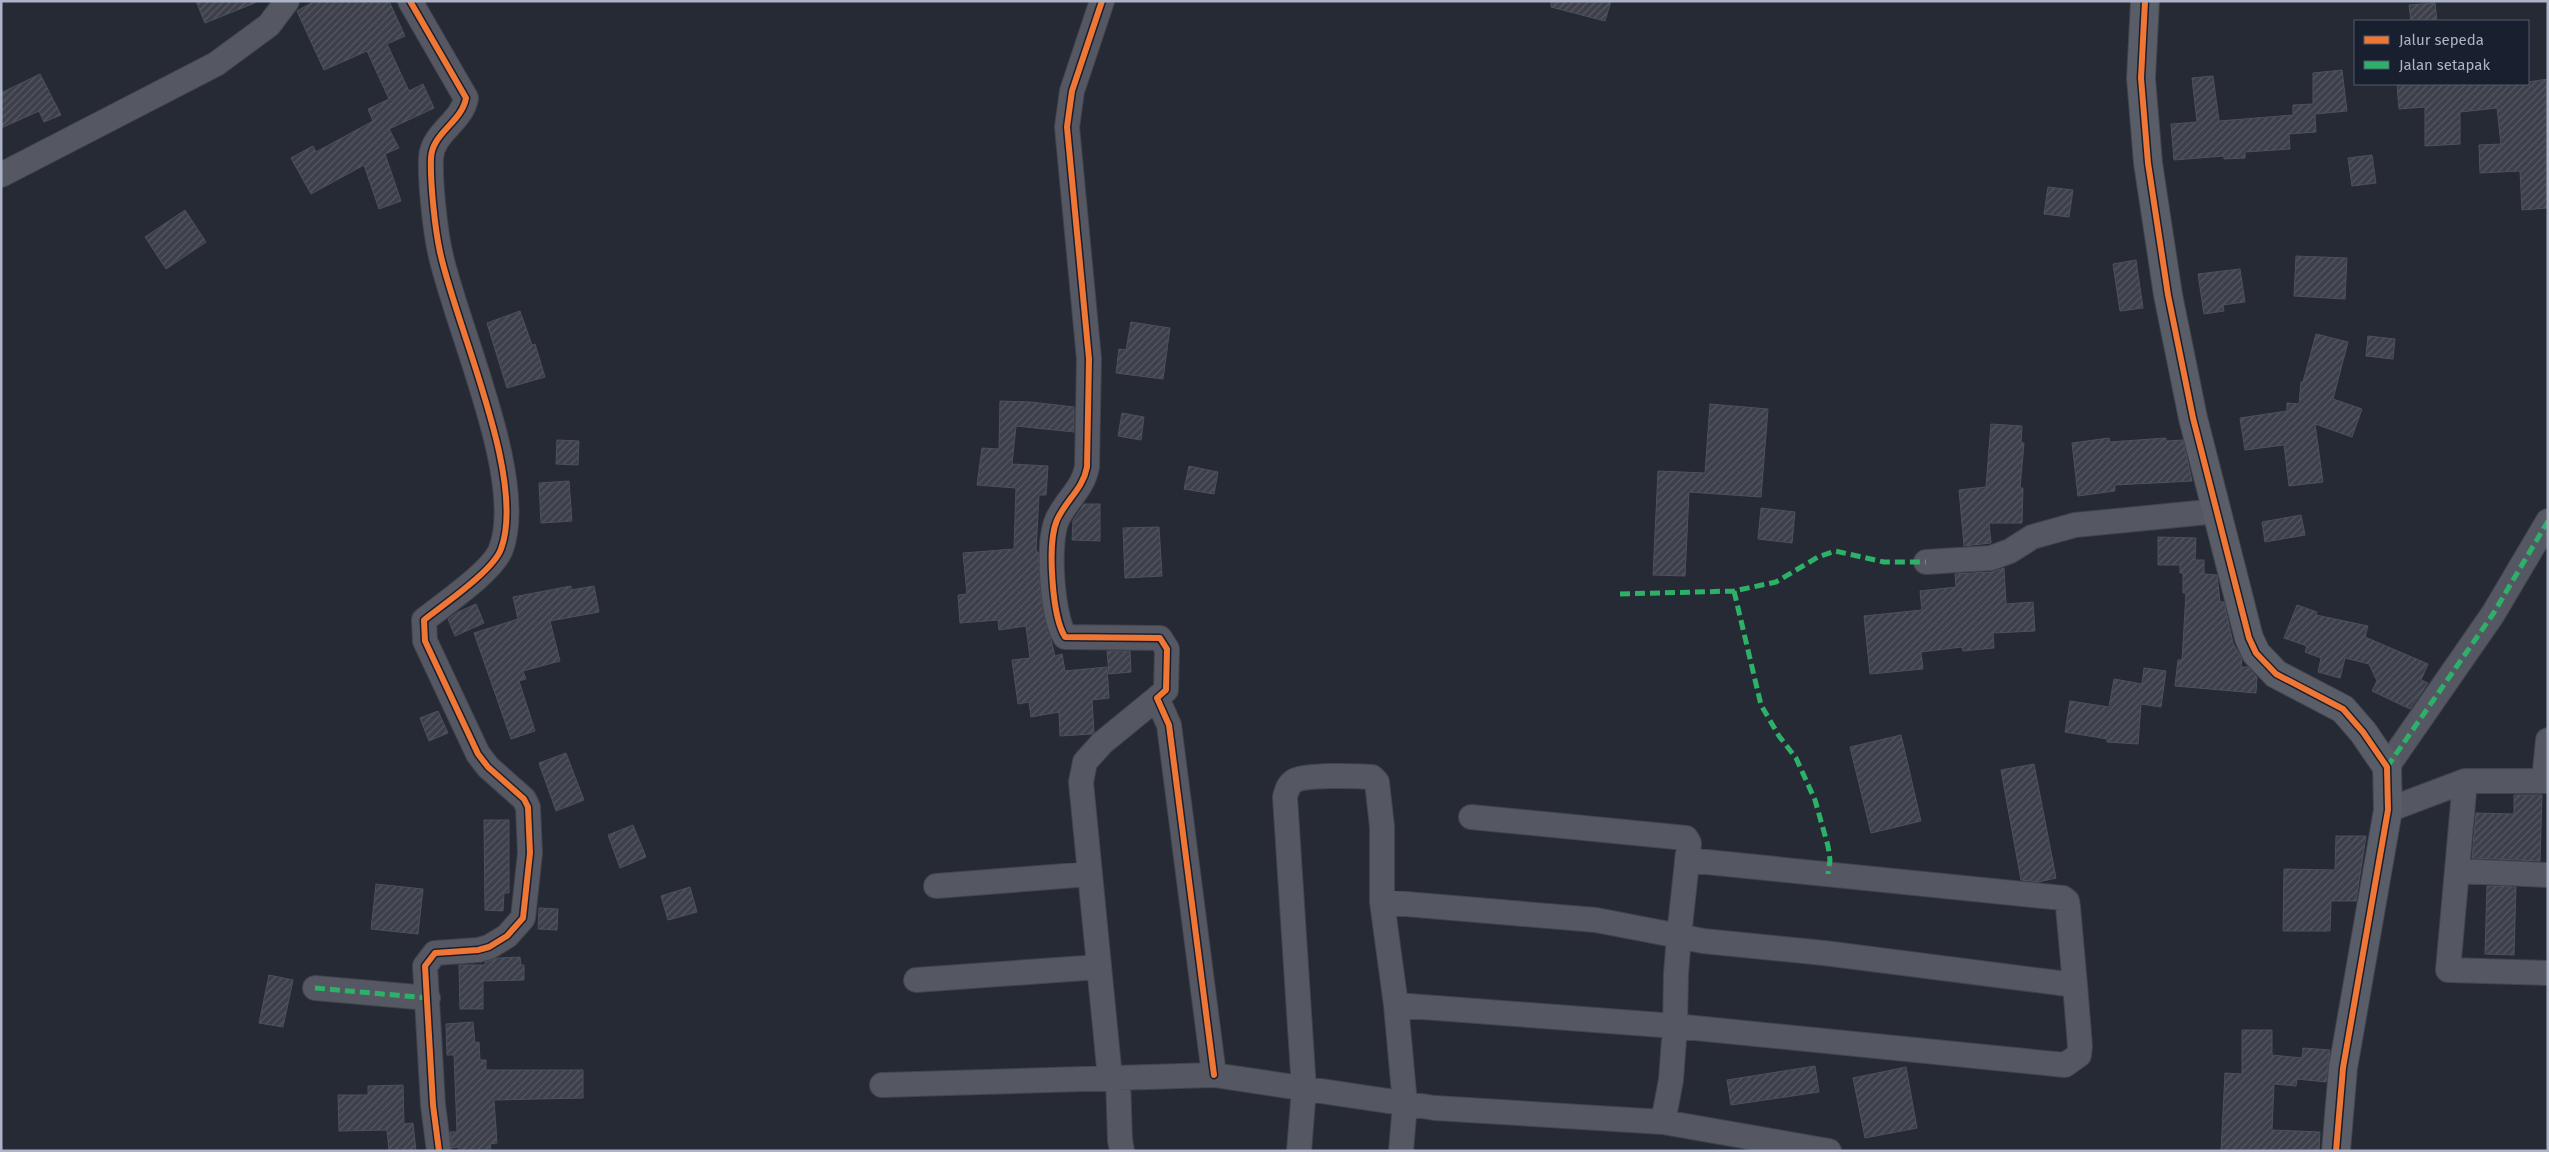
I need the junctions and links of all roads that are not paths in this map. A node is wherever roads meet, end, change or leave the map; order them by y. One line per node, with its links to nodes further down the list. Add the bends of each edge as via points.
1 (287, 1): 5 (street, via 269,25 216,64)
2 (410, 1): 28 (street, via 466,98 462,111 434,143 431,157 435,210 440,251 500,451 506,500 501,549 491,565 424,620 425,641 478,754 524,799 529,816 530,853 524,918 507,936 489,946 478,950 435,953 425,966)
3 (1102, 1): 9 (street, via 1072,91 1067,127 1089,359 1087,467 1084,479 1057,521 1052,590 1065,637 1160,638 1167,649 1166,690)
4 (2145, 1): 6 (street, via 2141,78 2148,163 2177,347)
5 (1, 176)
6 (2218, 511): 8 (street, via 2075,525 2032,537 1991,558); 11 (street, via 2243,619 2256,653 2276,674 2343,709)
7 (2548, 521): 11 (street, via 2493,614)
8 (1926, 562)
9 (1157, 698): 18 (street, via 1102,743 1085,762 1081,782); 31 (street, via 1169,725)
10 (2548, 740): 13 (street)
11 (2387, 767): 14 (street)
12 (2465, 780): 13 (street); 14 (street); 17 (street)
13 (2546, 781)
14 (2388, 810): 42 (street, via 2344,1068)
15 (1471, 817): 16 (street, via 1682,837 1689,843)
16 (1687, 860): 22 (street); 26 (street, via 2063,898 2068,907)
17 (2457, 871): 19 (street); 24 (street, via 2448,970)
18 (1090, 874): 20 (street); 23 (street)
19 (2548, 874)
20 (936, 886)
21 (1382, 902): 22 (street, via 1596,920); 29 (street); 34 (street, via 1382,827 1377,782 1372,777 1358,776 1296,780 1287,787 1285,798)
22 (1679, 936): 26 (street); 30 (street)
23 (1099, 967): 25 (street); 32 (street)
24 (2548, 972)
25 (916, 980)
26 (2074, 985): 30 (street, via 2080,1046 2078,1055 2065,1065)
27 (315, 988): 28 (street)
28 (428, 998): 37 (street, via 433,1105)
29 (1396, 1005): 30 (street); 35 (street)
30 (1675, 1026): 36 (street, via 1671,1080)
31 (1214, 1075): 32 (street); 34 (street)
32 (1114, 1078): 33 (street); 38 (street)
33 (882, 1085)
34 (1304, 1089): 35 (street); 39 (street)
35 (1405, 1104): 36 (street); 40 (street)
36 (1663, 1122): 41 (street)
37 (439, 1151)
38 (1122, 1151)
39 (1300, 1151)
40 (1401, 1151)
41 (1830, 1151)
42 (2336, 1151)

